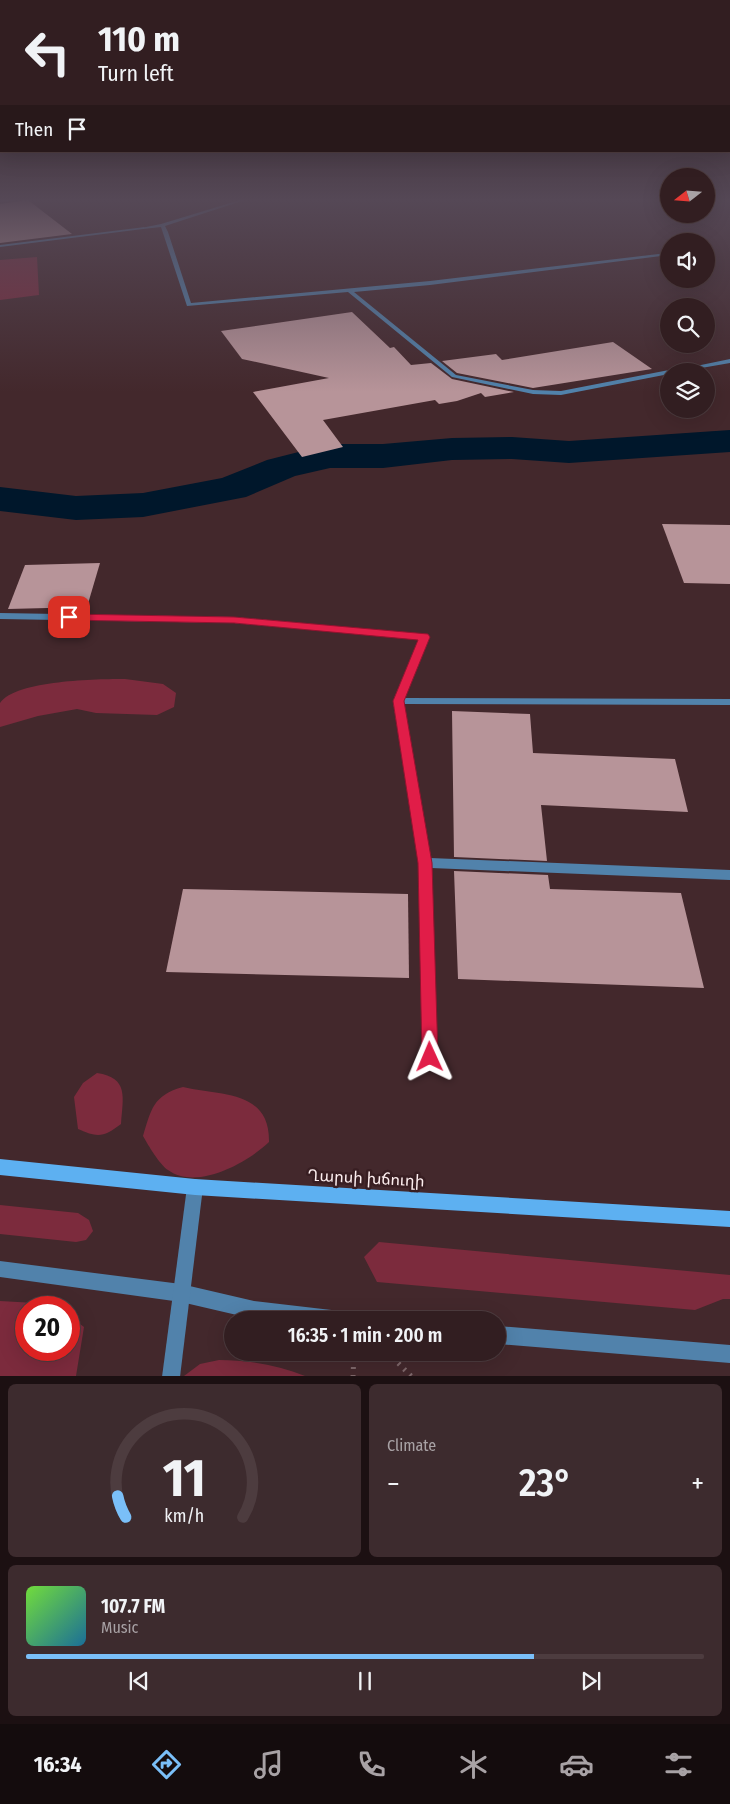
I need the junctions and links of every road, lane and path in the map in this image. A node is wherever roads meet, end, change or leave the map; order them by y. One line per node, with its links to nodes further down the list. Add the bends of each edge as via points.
1 (176, 264): 3 (street, via 189,305)
2 (579, 264): 3 (street)
3 (350, 291): 6 (street, via 454,376 532,392 561,393)
4 (730, 361): 5 (street)
5 (715, 364)
6 (660, 374)
7 (0, 616): 8 (street, via 234,620 425,637)
8 (398, 701): 9 (street); 10 (street)
9 (730, 702)
10 (425, 863): 11 (street); 12 (street)
11 (730, 875)
12 (430, 1057)
13 (0, 1167): 14 (main road, Ղարսի խճուղի)
14 (195, 1187): 15 (main road, Ղարսի խճուղի); 17 (street)
15 (730, 1219)
16 (0, 1269): 17 (street)
17 (181, 1294): 18 (street); 23 (street)
18 (263, 1311)
19 (506, 1336): 20 (street)
20 (730, 1354)
21 (354, 1361): 24 (path)
22 (396, 1361): 25 (path)
23 (171, 1376)
24 (353, 1376)
25 (412, 1376)

